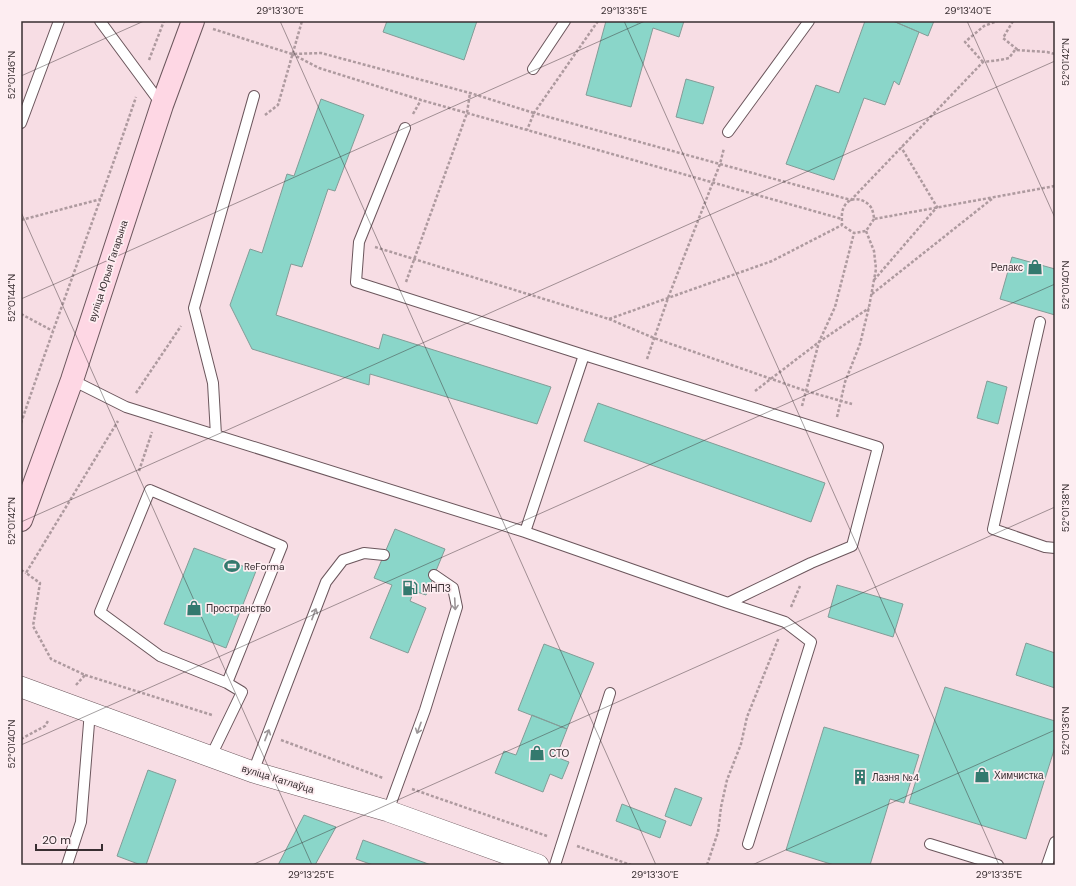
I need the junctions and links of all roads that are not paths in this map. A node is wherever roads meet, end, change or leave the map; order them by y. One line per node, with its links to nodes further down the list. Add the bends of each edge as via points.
1 (59, 21): 9 (lane)
2 (100, 21): 8 (lane)
3 (193, 21): 8 (main road, вуліца Юрыя Гагарына)
4 (565, 21): 6 (lane)
5 (810, 21): 11 (lane)
6 (533, 69)
7 (254, 96): 15 (lane, via 194,308 213,383)
8 (162, 104): 14 (main road, вуліца Юрыя Гагарына)
9 (21, 123)
10 (405, 128): 13 (lane, via 359,242 356,282)
11 (728, 132)
12 (1040, 322): 18 (lane, via 993,528 1045,547)
13 (584, 355): 17 (lane); 21 (lane, via 878,447 852,546 810,562)
14 (72, 380): 15 (lane, via 126,407); 16 (main road, вуліца Юрыя Гагарына)
15 (216, 435): 17 (lane)
16 (21, 520)
17 (525, 532): 21 (lane)
18 (1055, 548)
19 (384, 555): 27 (lane, one-way to 19, via 326,582 343,560 364,553)
20 (434, 575): 28 (lane, one-way to 28, via 453,588 457,607 425,710)
21 (728, 602): 30 (lane, via 785,622 811,642)
22 (227, 683): 22 (lane, via 160,656 100,612 150,490 282,546); 26 (lane, via 242,692)
23 (21, 687): 25 (street, вуліца Катлаўца)
24 (610, 693): 34 (lane)
25 (90, 712): 26 (street, вуліца Катлаўца); 32 (lane, via 81,822)
26 (211, 756): 27 (street, вуліца Катлаўца)
27 (253, 772): 28 (street, вуліца Катлаўца)
28 (388, 812): 33 (street, вуліца Катлаўца)
29 (1055, 842): 36 (lane)
30 (748, 844)
31 (930, 844): 35 (lane)
32 (67, 865)
33 (538, 865)
34 (555, 865)
35 (998, 865)
36 (1047, 865)

